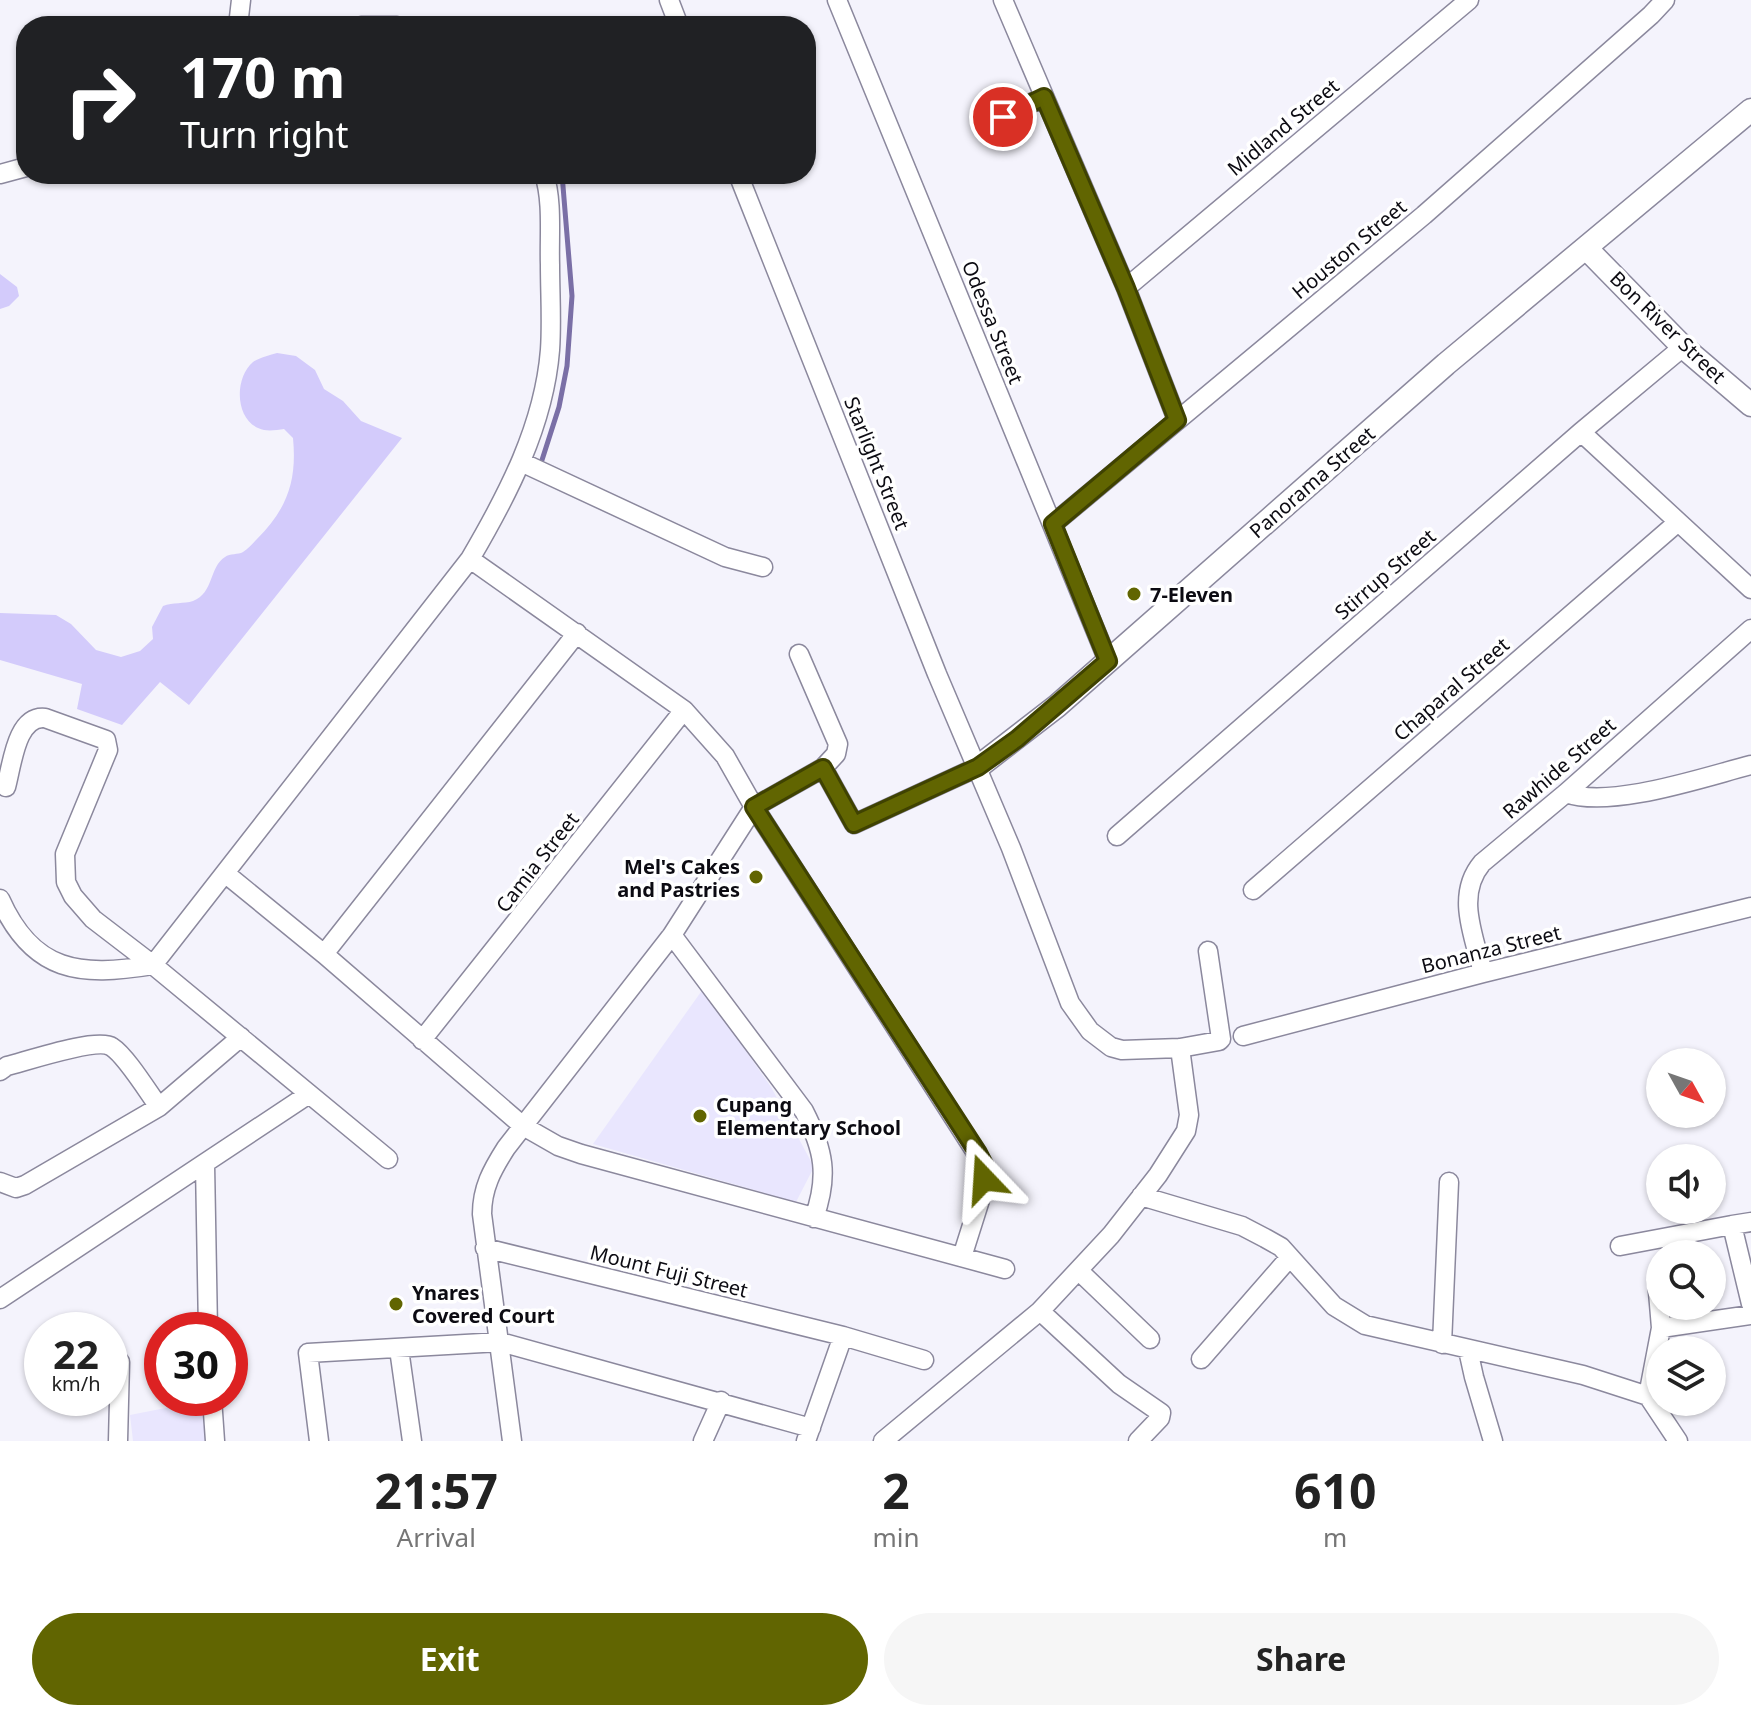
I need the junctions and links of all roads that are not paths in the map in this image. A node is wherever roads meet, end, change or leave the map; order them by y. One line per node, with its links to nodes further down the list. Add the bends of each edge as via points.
1 (837, 0): 18 (street, Odessa Street)
2 (1003, 0): 5 (street)
3 (1469, 0): 11 (street, Midland Street)
4 (1665, 0): 14 (street, Houston Street, via 1424,215)
5 (1044, 97): 7 (street); 11 (street)
6 (1751, 110): 10 (street, Panorama Street)
7 (983, 126)
8 (545, 184): 16 (street, via 550,352 539,410)
9 (742, 184): 28 (street, Starlight Street)
10 (1586, 248): 12 (street, Bon River Street); 25 (street, Panorama Street)
11 (1126, 288): 14 (street)
12 (1683, 347): 13 (street, Bon River Street); 15 (street, Stirrup Street)
13 (1751, 405)
14 (1177, 420): 18 (street, Houston Street)
15 (1581, 432): 17 (street); 33 (street, Stirrup Street)
16 (521, 462): 19 (street); 20 (street, via 725,557)
17 (1678, 522): 21 (street); 35 (street, Chaparal Street)
18 (1053, 524): 25 (street, Odessa Street)
19 (470, 559): 23 (street); 34 (street)
20 (763, 567)
21 (1751, 589)
22 (1751, 629): 31 (street, Rawhide Street)
23 (577, 633): 26 (street); 40 (street)
24 (799, 654): 29 (street, via 838,744)
25 (1108, 661): 28 (street, Panorama Street)
26 (684, 710): 32 (street, via 725,756); 45 (street, Camia Street)
27 (1751, 765): 31 (street, via 1603,798)
28 (978, 767): 29 (street, Panorama Street, via 854,824); 46 (street, Starlight Street, via 1080,1018 1101,1041 1122,1050)
29 (823, 768): 32 (street)
30 (6, 787): 41 (street, via 19,740 38,717 106,740 108,750 65,854 66,882 93,919)
31 (1566, 793): 42 (street, Rawhide Street, via 1473,874 1468,901)
32 (754, 807): 38 (street); 61 (street, via 984,1165 980,1200)
33 (1117, 836)
34 (226, 874): 40 (street); 41 (street)
35 (1253, 890)
36 (0, 899): 41 (street, via 9,919 40,955 97,970)
37 (1751, 907): 42 (street, Bonanza Street)
38 (672, 935): 50 (street); 56 (street, via 814,1131 824,1175)
39 (1208, 951): 46 (street, Starlight Street, via 1220,1040)
40 (324, 954): 45 (street)
41 (153, 965): 44 (street)
42 (1483, 973): 43 (street, Bonanza Street)
43 (1243, 1036)
44 (241, 1037): 48 (street); 49 (street)
45 (422, 1040): 50 (street)
46 (1180, 1048): 55 (street, via 1188,1101 1186,1131)
47 (0, 1071): 49 (street, via 106,1044)
48 (309, 1094): 51 (street); 52 (street)
49 (159, 1107): 53 (street, via 25,1185 16,1188)
50 (523, 1126): 56 (street, via 581,1154); 60 (street, via 490,1172 482,1205)
51 (388, 1159)
52 (205, 1164): 65 (street); 68 (street)
53 (0, 1182)
54 (1449, 1182): 76 (street)
55 (1141, 1196): 62 (street, via 1242,1226); 64 (street)
56 (814, 1218): 61 (street)
57 (1751, 1222): 58 (street)
58 (1732, 1225): 59 (street); 66 (street)
59 (1620, 1246)
60 (485, 1248): 72 (street, Mount Fuji Street); 75 (street)
61 (962, 1257): 63 (street)
62 (1290, 1257): 76 (street, via 1348,1316); 79 (street)
63 (1005, 1269)
64 (1079, 1271): 67 (street); 74 (street)
65 (0, 1299)
66 (1751, 1304)
67 (1040, 1311): 93 (street); 94 (street, via 1119,1384 1161,1413)
68 (208, 1312)
69 (1751, 1315): 71 (street)
70 (1660, 1320): 71 (street)
71 (1661, 1328): 73 (street)
72 (843, 1336): 80 (street, Mount Fuji Street); 86 (street)
73 (1659, 1336)
74 (1150, 1339)
75 (500, 1342): 77 (street); 82 (street); 91 (street)
76 (1442, 1344): 78 (street)
77 (399, 1349): 89 (street, via 307,1354); 90 (street)
78 (1468, 1350): 81 (street, via 1583,1375); 95 (street)
79 (1201, 1359)
80 (924, 1360)
81 (1646, 1395)
82 (721, 1401): 86 (street); 92 (street)
83 (119, 1416): 87 (street)
84 (213, 1416): 88 (street)
85 (1661, 1416): 96 (street)
86 (809, 1435)
87 (118, 1441)
88 (215, 1441)
89 (319, 1441)
90 (412, 1441)
91 (512, 1441)
92 (703, 1441)
93 (883, 1441)
94 (1138, 1441)
95 (1493, 1441)
96 (1678, 1441)

